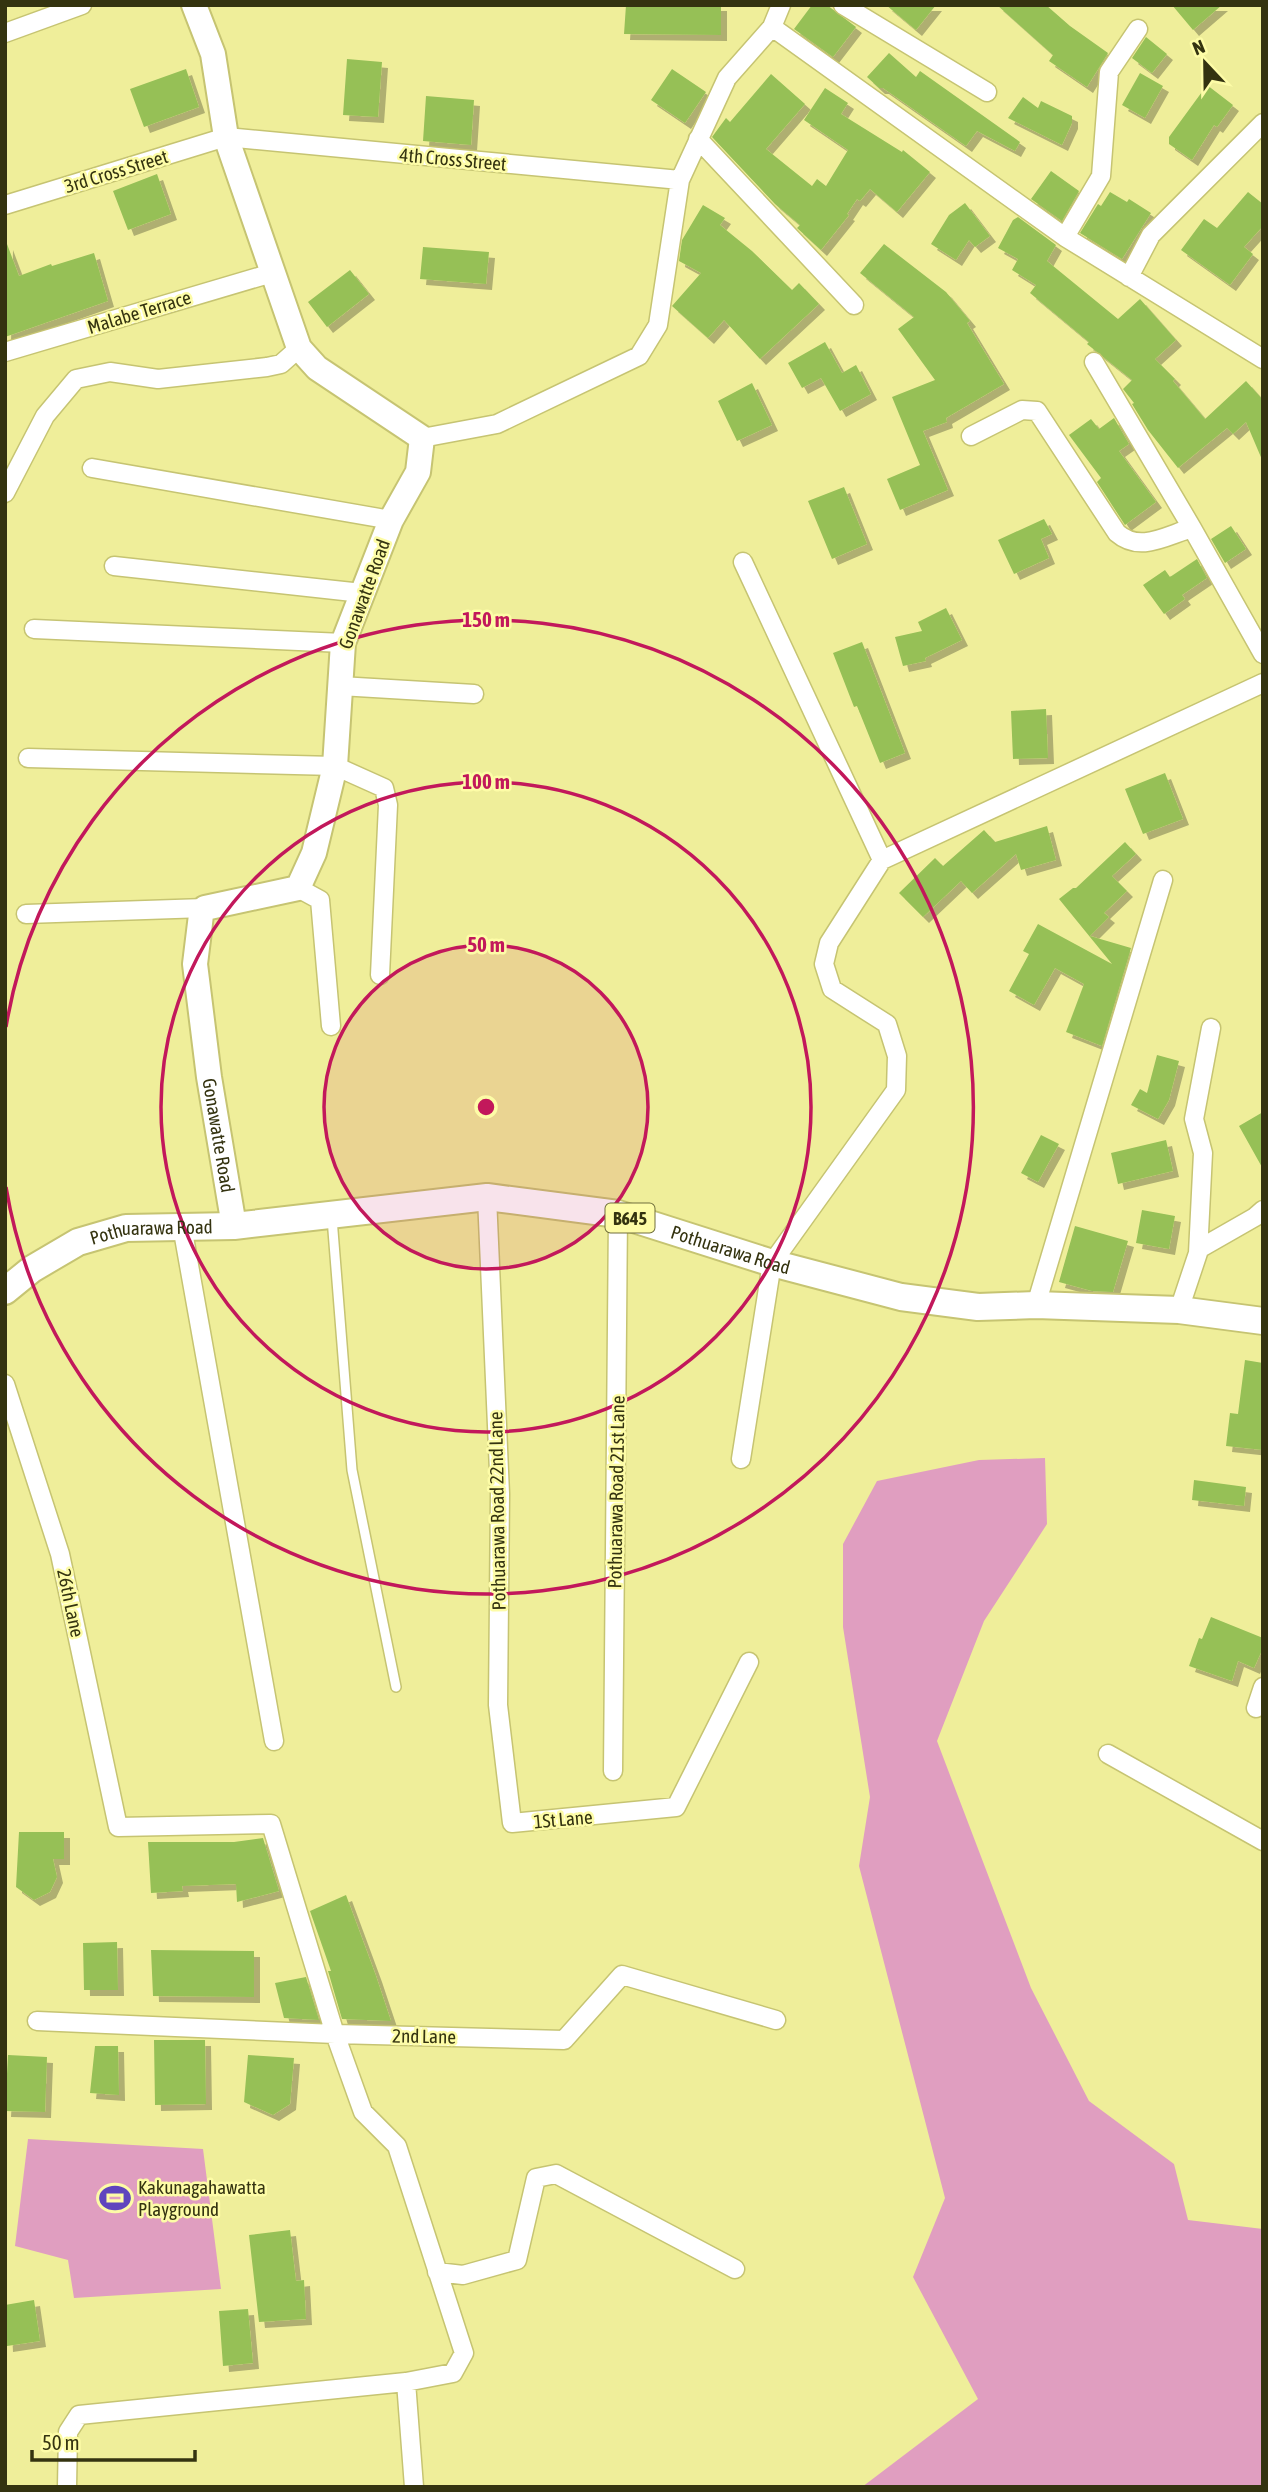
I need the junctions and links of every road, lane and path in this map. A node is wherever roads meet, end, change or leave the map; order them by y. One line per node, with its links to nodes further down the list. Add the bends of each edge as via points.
1 (82, 5): 7 (street)
2 (194, 5): 10 (street, via 213,54)
3 (781, 5): 5 (street)
4 (843, 5): 8 (street)
5 (772, 27): 11 (street, via 727,78); 14 (street)
6 (1138, 29): 14 (street, via 1109,72 1101,176)
7 (5, 33)
8 (987, 92)
9 (1263, 122): 16 (street, via 1151,235)
10 (226, 137): 12 (street, 4th Cross Street); 13 (street, 3rd Cross Street); 15 (street)
11 (698, 139): 12 (street); 17 (street)
12 (680, 180): 23 (street, via 658,325 639,356 497,424)
13 (5, 205)
14 (1065, 237): 16 (street)
15 (272, 273): 18 (street); 19 (street, Malabe Terrace)
16 (1129, 277): 20 (street)
17 (855, 305)
18 (299, 348): 23 (street, via 317,368); 25 (street, via 281,365 267,367 159,379 110,372 76,379 45,416)
19 (5, 352)
20 (1263, 359)
21 (1094, 362): 27 (street)
22 (971, 436): 27 (street, via 1022,411 1037,411 1127,542 1140,545)
23 (422, 438): 26 (street, Gonawatte Road, via 418,472)
24 (92, 468): 26 (street)
25 (5, 493)
26 (391, 520): 30 (street, Gonawatte Road)
27 (1192, 528): 33 (street)
28 (743, 562): 39 (street)
29 (114, 566): 30 (street)
30 (362, 593): 32 (street, Gonawatte Road)
31 (34, 629): 32 (street)
32 (342, 643): 35 (street, Gonawatte Road)
33 (1263, 654)
34 (1263, 683): 39 (street)
35 (340, 686): 36 (street); 38 (street, Gonawatte Road)
36 (474, 694)
37 (29, 758): 38 (street)
38 (335, 766): 41 (street, Gonawatte Road, via 314,853); 44 (street, via 384,788 388,805)
39 (882, 860): 54 (street, via 829,943 824,964 832,989 887,1024 897,1056 895,1090)
40 (1163, 880): 56 (street)
41 (299, 888): 42 (street); 45 (street, via 320,900)
42 (205, 908): 43 (street); 52 (street, Gonawatte Road, via 195,964)
43 (26, 914)
44 (380, 975)
45 (331, 1026)
46 (1211, 1028): 53 (street, via 1194,1119 1203,1153)
47 (487, 1197): 49 (main road, Pothuarawa Road / B645); 50 (main road, Pothuarawa Road / B645); 68 (street, Pothuarawa Road 22nd Lane, via 500,1494 498,1705)
48 (1263, 1210): 53 (street)
49 (618, 1214): 54 (main road, Pothuarawa Road / B645); 67 (street, Pothuarawa Road 21st Lane)
50 (332, 1217): 52 (main road, Pothuarawa Road / B645); 62 (lane, via 352,1470)
51 (182, 1226): 52 (main road, Pothuarawa Road / B645); 55 (main road, Pothuarawa Road / B645, via 126,1228 78,1242 32,1269); 65 (street)
52 (234, 1226)
53 (1199, 1249): 57 (street)
54 (772, 1263): 56 (main road, Pothuarawa Road / B645, via 901,1297 978,1307); 60 (street)
55 (5, 1292)
56 (1036, 1305): 57 (main road, Pothuarawa Road / B645)
57 (1179, 1310): 58 (main road, Pothuarawa Road / B645)
58 (1263, 1321)
59 (5, 1384): 72 (street, 26th Lane, via 60,1554 118,1827 271,1824)
60 (741, 1459)
61 (749, 1662): 68 (street, 1St Lane, via 676,1808)
62 (396, 1687)
63 (1263, 1687): 64 (street)
64 (1256, 1708)
65 (274, 1741)
66 (1108, 1754): 69 (street)
67 (613, 1770)
68 (512, 1823)
69 (1263, 1841)
70 (776, 2020): 72 (street, 2nd Lane, via 622,1975 564,2040)
71 (37, 2021): 72 (street, 2nd Lane)
72 (335, 2034): 74 (street, via 363,2112 397,2146)
73 (735, 2269): 74 (street, via 556,2174 536,2178 517,2260 463,2274)
74 (437, 2272): 75 (street, via 464,2353 453,2373)
75 (406, 2382): 76 (street, via 79,2415 68,2432); 77 (street)
76 (67, 2487)
77 (414, 2487)

